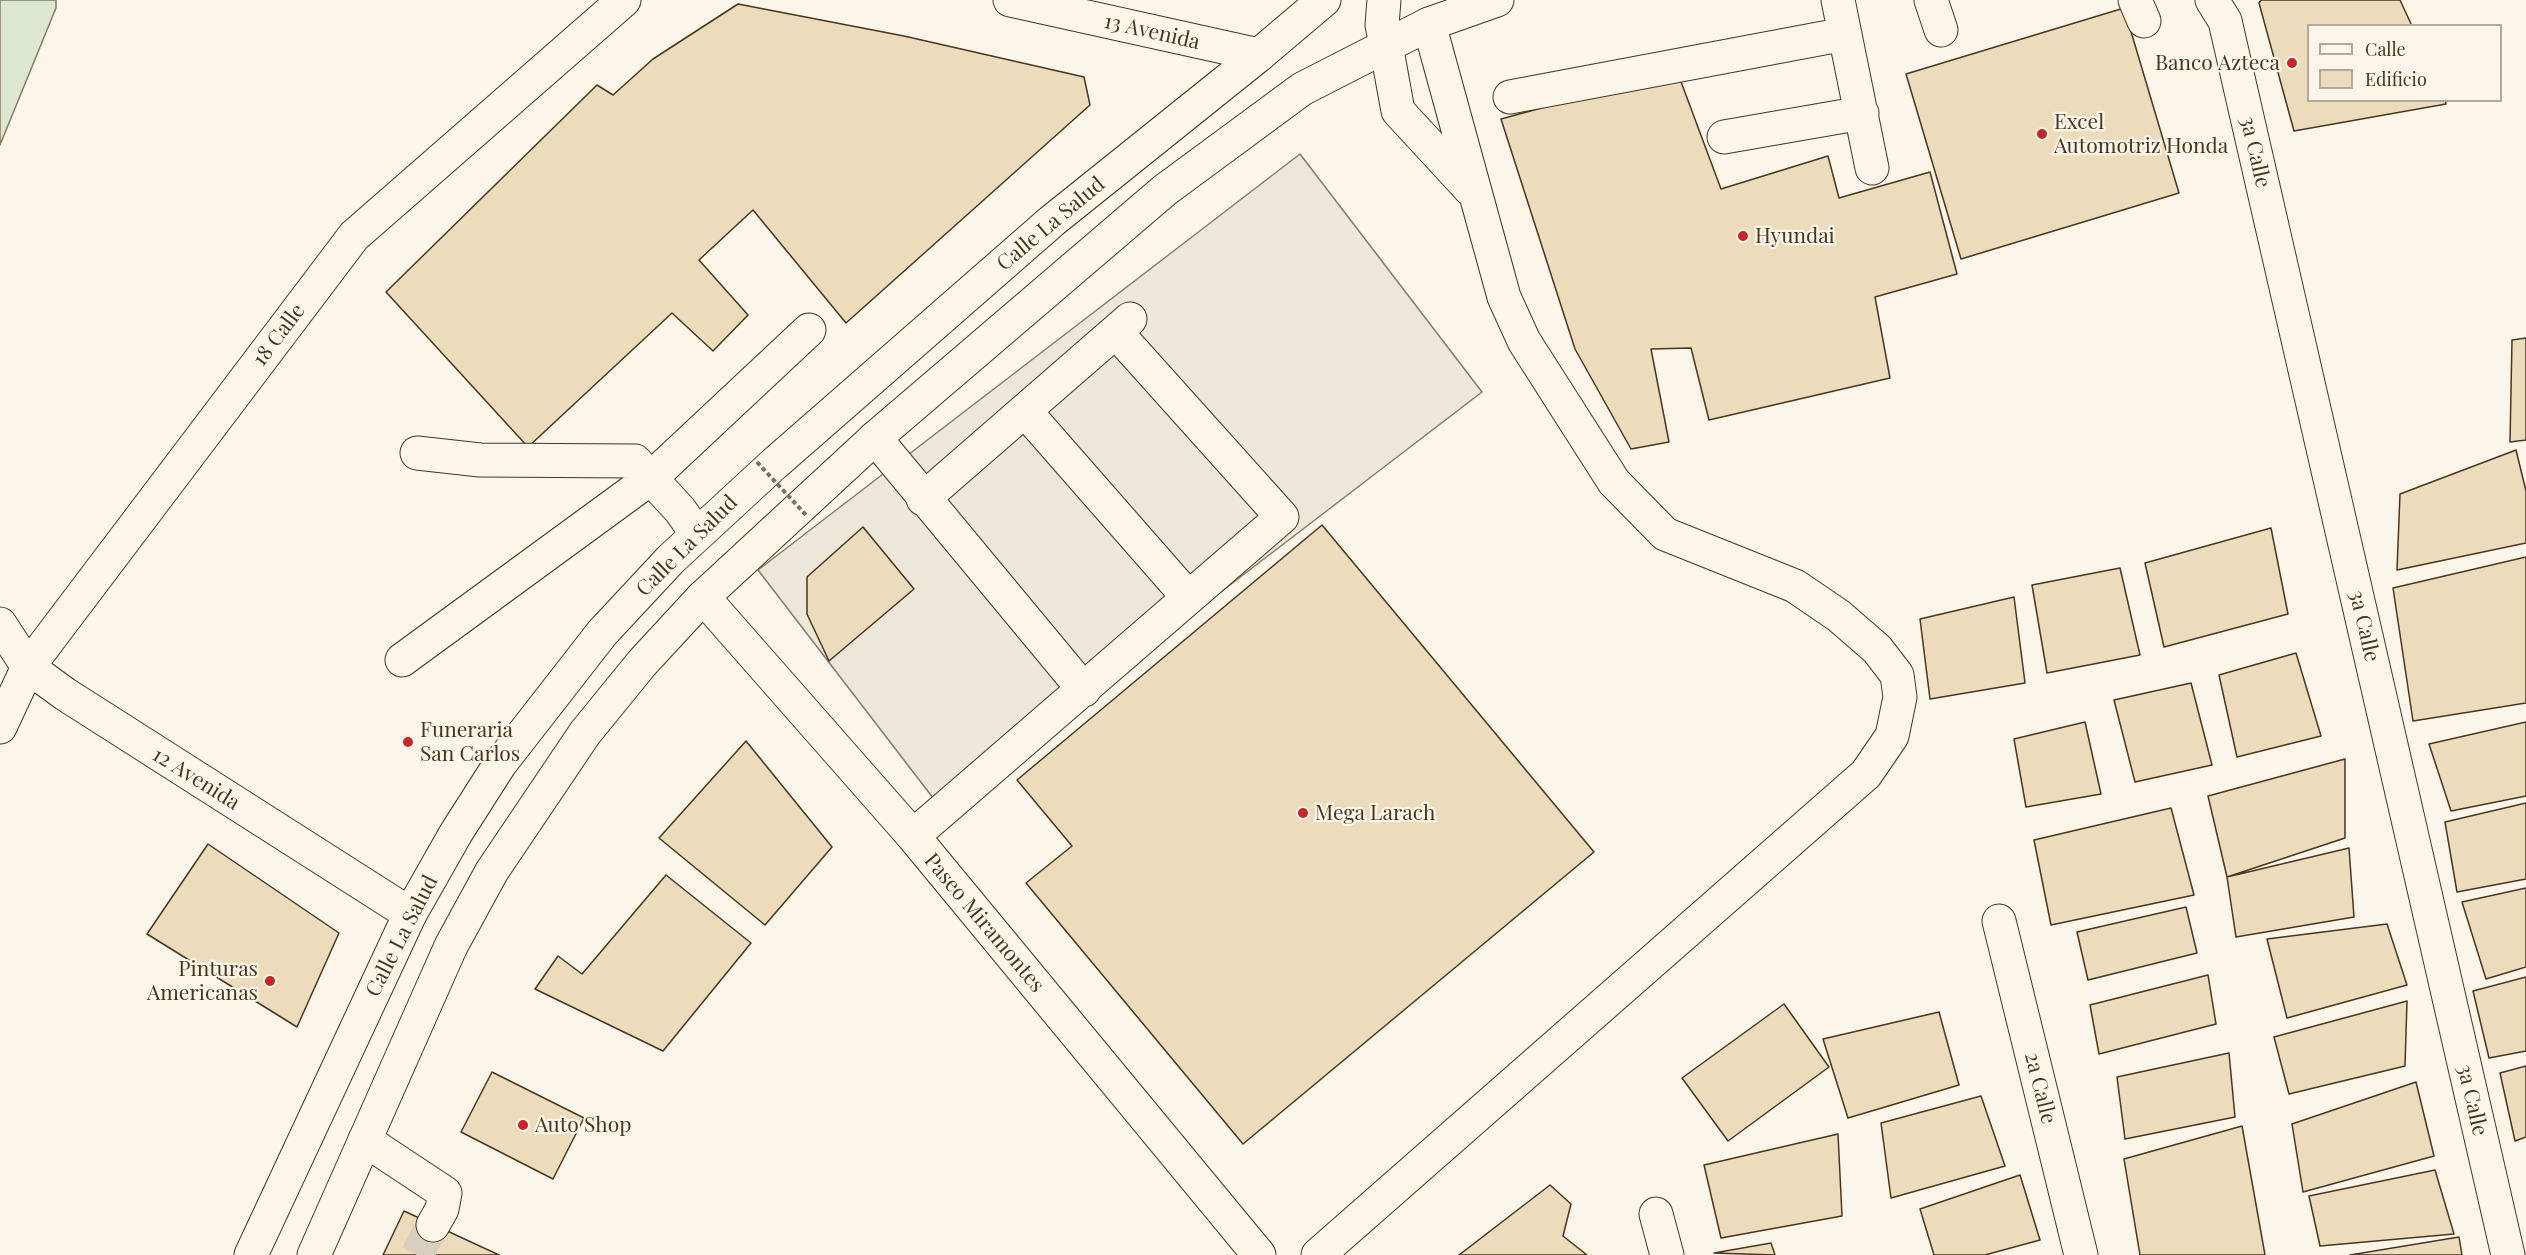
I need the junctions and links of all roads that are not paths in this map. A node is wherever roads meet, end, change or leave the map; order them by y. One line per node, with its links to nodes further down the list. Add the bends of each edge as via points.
1 (624, 0): 28 (street, 18 Calle, via 354,236)
2 (1010, 0): 11 (street, 13 Avenida)
3 (1324, 0): 11 (street, Calle La Salud)
4 (1384, 0): 10 (street, via 1382,25)
5 (1497, 0): 8 (street)
6 (1838, 0): 9 (street)
7 (2212, 0): 43 (street, 3a Calle, via 2225,21)
8 (1429, 24): 10 (street); 16 (street)
9 (1845, 34): 12 (street); 13 (street)
10 (1386, 45): 16 (street, via 1398,111); 19 (street, via 1302,89 1165,190)
11 (1259, 55): 23 (street, Calle La Salud, via 1052,221)
12 (1510, 97)
13 (1862, 113): 14 (street); 15 (street)
14 (1724, 137)
15 (1872, 168)
16 (1473, 193): 40 (street, via 1504,297 1524,341 1614,482 1665,534 1795,586 1839,616 1877,649 1897,675 1900,697 1892,736 1866,774)
17 (809, 330): 21 (street)
18 (1025, 411): 22 (street); 25 (street); 25 (street, via 1123,326 1282,517)
19 (875, 438): 22 (street); 24 (street)
20 (417, 453): 21 (street, via 480,460 635,461)
21 (651, 478): 23 (street); 27 (street)
22 (923, 499): 29 (street)
23 (698, 534): 32 (street, Calle La Salud, via 602,633 549,698 462,823)
24 (702, 597): 31 (street, Paseo Miramontes); 34 (street, via 585,733 492,871 451,946)
25 (1188, 597): 29 (street)
26 (0, 624): 28 (street, 12 Avenida)
27 (402, 660)
28 (14, 672): 30 (street, 18 Calle); 32 (street, 12 Avenida, via 65,694)
29 (1084, 690): 31 (street)
30 (0, 727)
31 (913, 836): 39 (street, Paseo Miramontes)
32 (410, 914): 37 (street, Calle La Salud)
33 (2000, 921): 42 (street, 2a Calle)
34 (365, 1140): 36 (street, via 444,1193); 38 (street)
35 (1656, 1214): 41 (street)
36 (434, 1225)
37 (251, 1255)
38 (314, 1255)
39 (1259, 1255)
40 (1318, 1255)
41 (1667, 1255)
42 (2081, 1255)
43 (2508, 1255)

